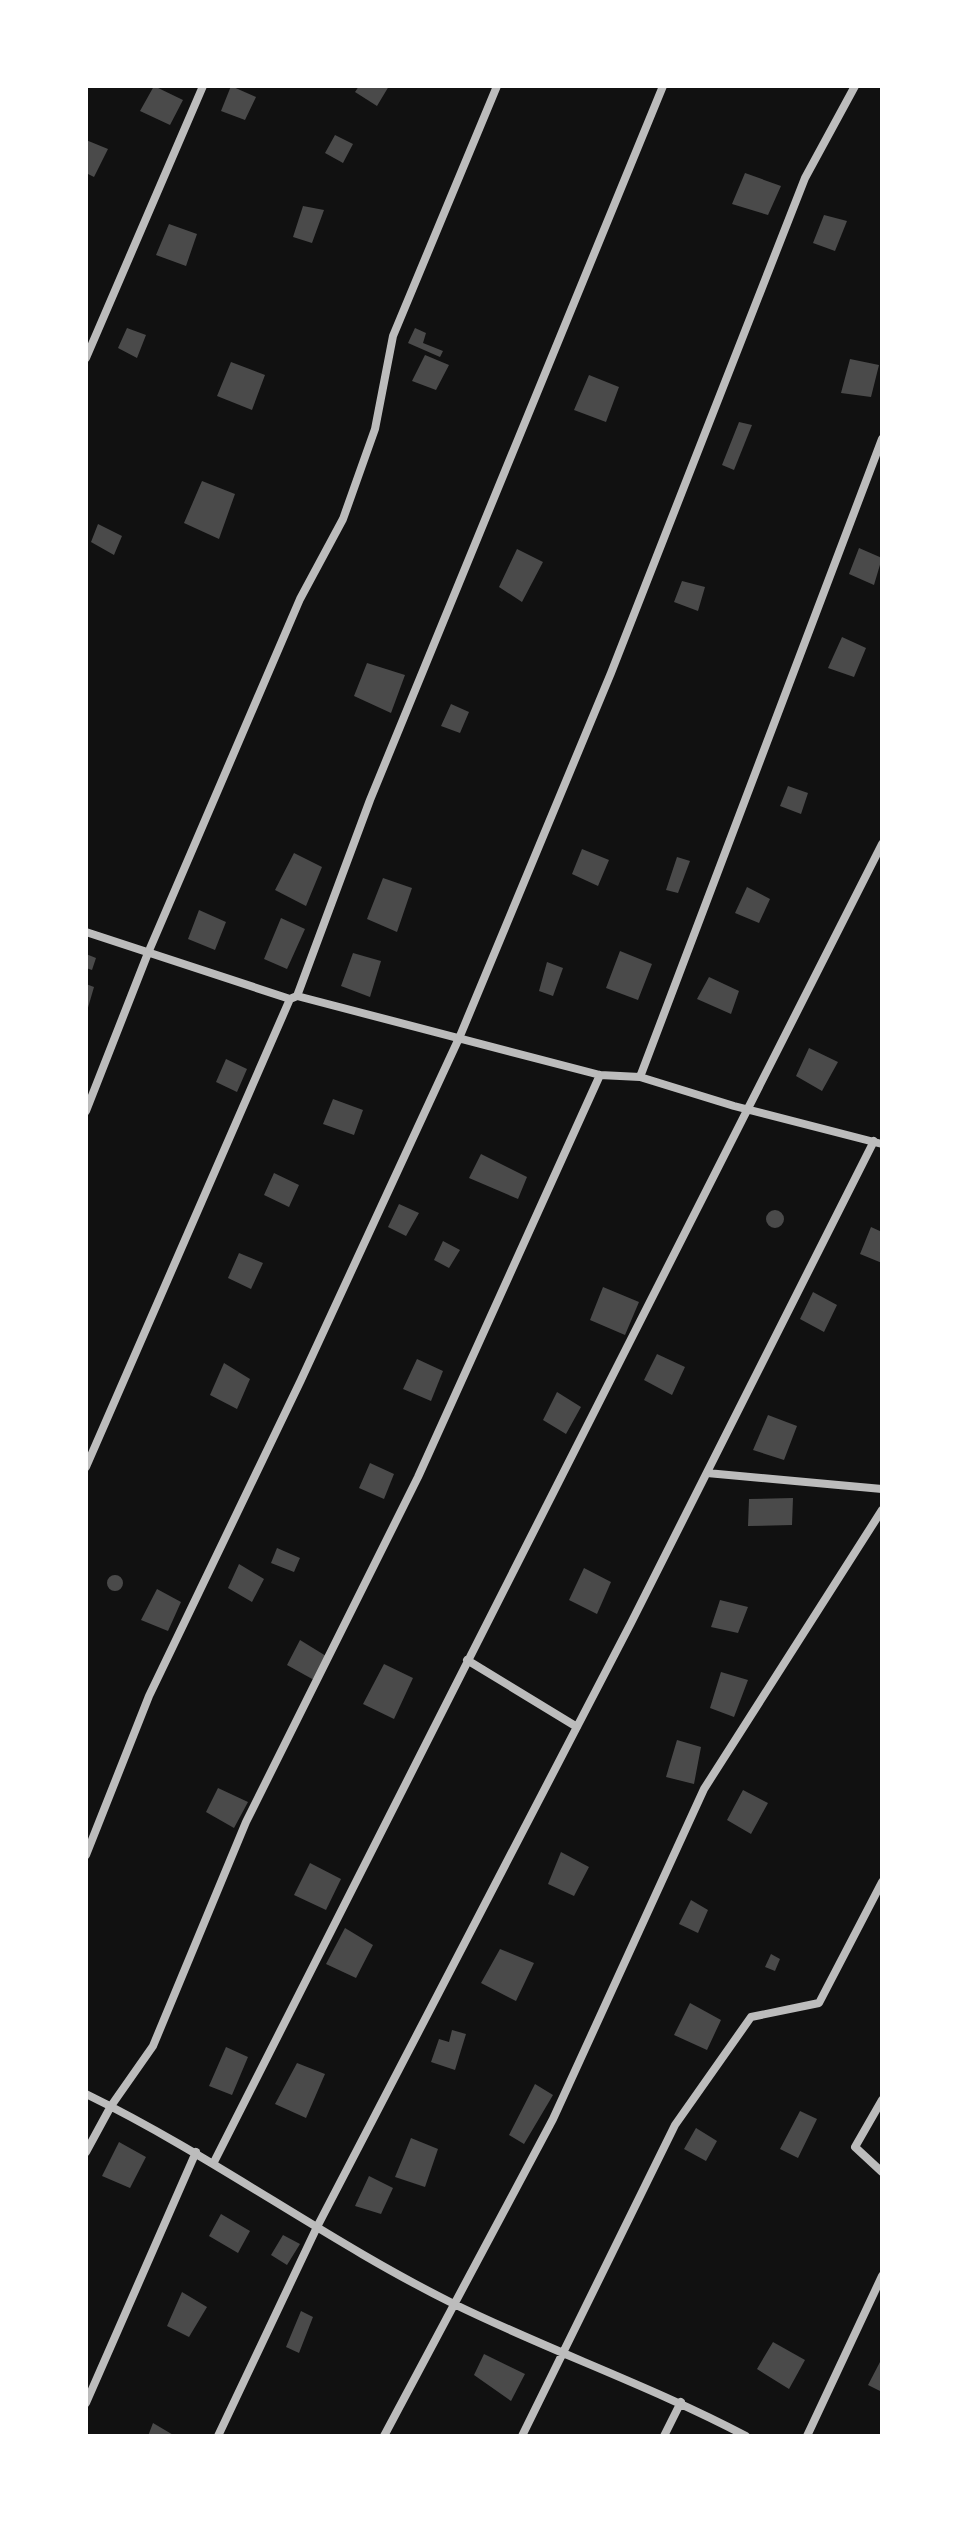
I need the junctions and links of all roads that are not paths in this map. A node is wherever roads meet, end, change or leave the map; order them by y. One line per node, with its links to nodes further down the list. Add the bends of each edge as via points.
1 (203, 86): 5 (street)
2 (497, 86): 9 (street, via 393,336 375,429 343,519 300,599)
3 (663, 86): 10 (street)
4 (855, 86): 11 (street, via 805,178 611,673)
5 (86, 358)
6 (882, 439): 13 (street)
7 (882, 844): 14 (street)
8 (86, 932): 9 (street)
9 (148, 953): 10 (street); 15 (street)
10 (293, 997): 11 (street); 17 (street)
11 (460, 1036): 12 (street); 23 (street, via 149,1696)
12 (600, 1075): 13 (street); 27 (street, via 418,1477 246,1822 153,2046)
13 (640, 1077): 14 (street)
14 (747, 1109): 16 (street); 21 (street)
15 (86, 1111)
16 (878, 1142): 18 (street)
17 (86, 1467)
18 (707, 1473): 19 (street); 22 (street)
19 (882, 1489)
20 (882, 1510): 34 (street, via 704,1789 553,2119)
21 (467, 1660): 22 (street); 30 (street)
22 (577, 1727): 32 (street)
23 (86, 1855)
24 (882, 1882): 35 (street, via 819,2003 751,2017 675,2125)
25 (86, 2094): 27 (street)
26 (882, 2100): 31 (street, via 855,2147)
27 (111, 2106): 28 (street); 29 (street)
28 (86, 2152)
29 (196, 2152): 30 (street); 37 (street)
30 (214, 2162): 32 (street)
31 (882, 2172)
32 (317, 2227): 34 (street); 38 (street)
33 (882, 2276): 43 (street)
34 (454, 2304): 35 (street); 39 (street)
35 (562, 2350): 36 (street); 40 (street)
36 (681, 2402): 41 (street); 42 (street)
37 (86, 2403)
38 (218, 2436)
39 (384, 2436)
40 (522, 2436)
41 (664, 2436)
42 (746, 2436)
43 (807, 2436)

